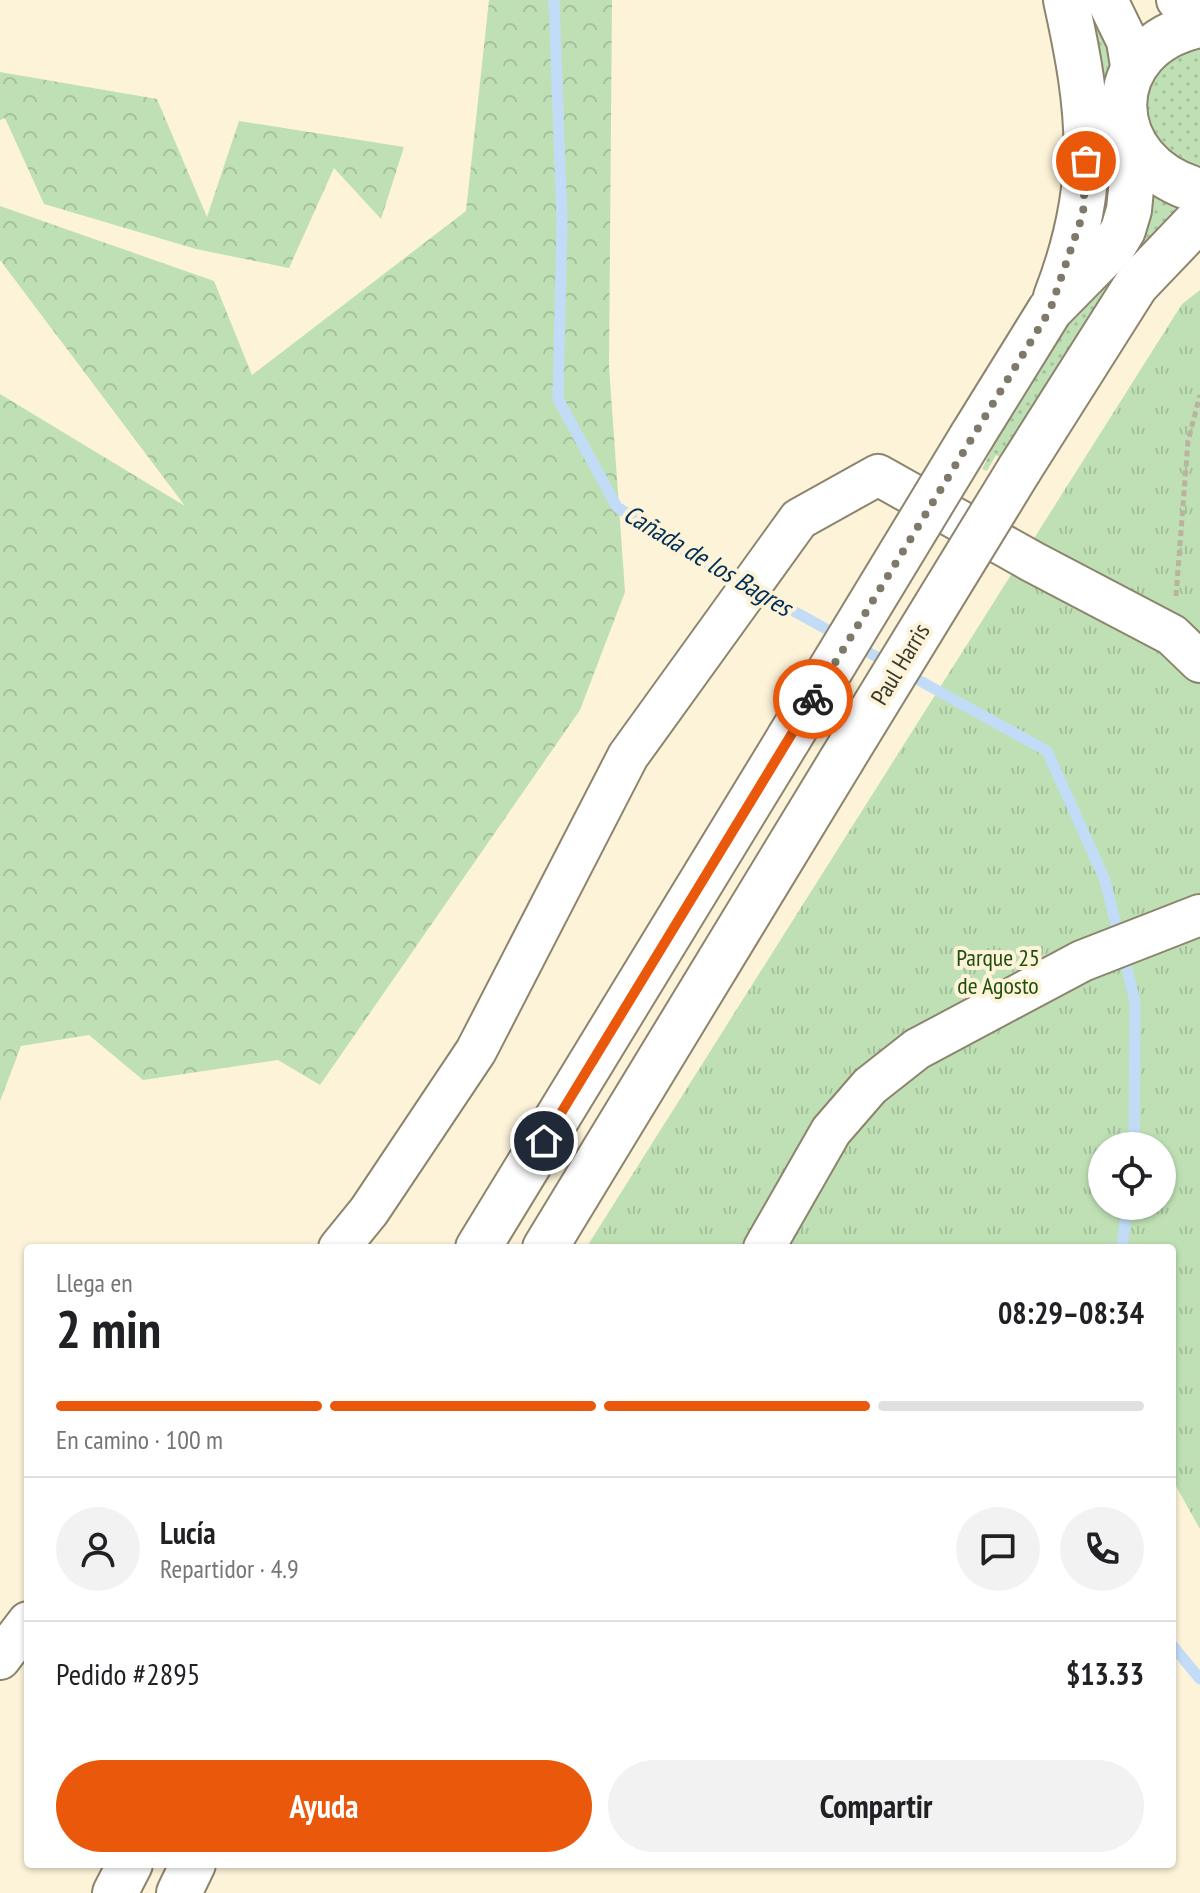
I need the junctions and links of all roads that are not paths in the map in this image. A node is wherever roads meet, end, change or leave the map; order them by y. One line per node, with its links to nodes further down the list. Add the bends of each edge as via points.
1 (1066, 0): 10 (main road, via 1082,73 1088,135 1083,214)
2 (1107, 0): 6 (street, via 1127,41)
3 (1177, 0): 4 (street)
4 (1200, 18)
5 (1200, 25): 6 (main road, via 1176,30 1150,47)
6 (1132, 72): 7 (main road, via 1125,97 1126,123)
7 (1135, 148): 8 (main road, via 1163,177); 10 (main road, via 1123,230)
8 (1200, 191)
9 (1200, 218): 15 (main road, Paul Harris, bridge, via 1136,285)
10 (1050, 310): 14 (main road, bridge)
11 (1186, 648): 13 (street, via 878,475 799,519 628,756 476,1051)
12 (1185, 921): 16 (street, via 1082,961 917,1049 870,1086 831,1131)
13 (342, 1244)
14 (480, 1244)
15 (547, 1244)
16 (766, 1244)
17 (24, 1627): 18 (street)
18 (0, 1659)
19 (128, 1868): 21 (main road)
20 (191, 1868): 22 (main road)
21 (115, 1893)
22 (179, 1893)

